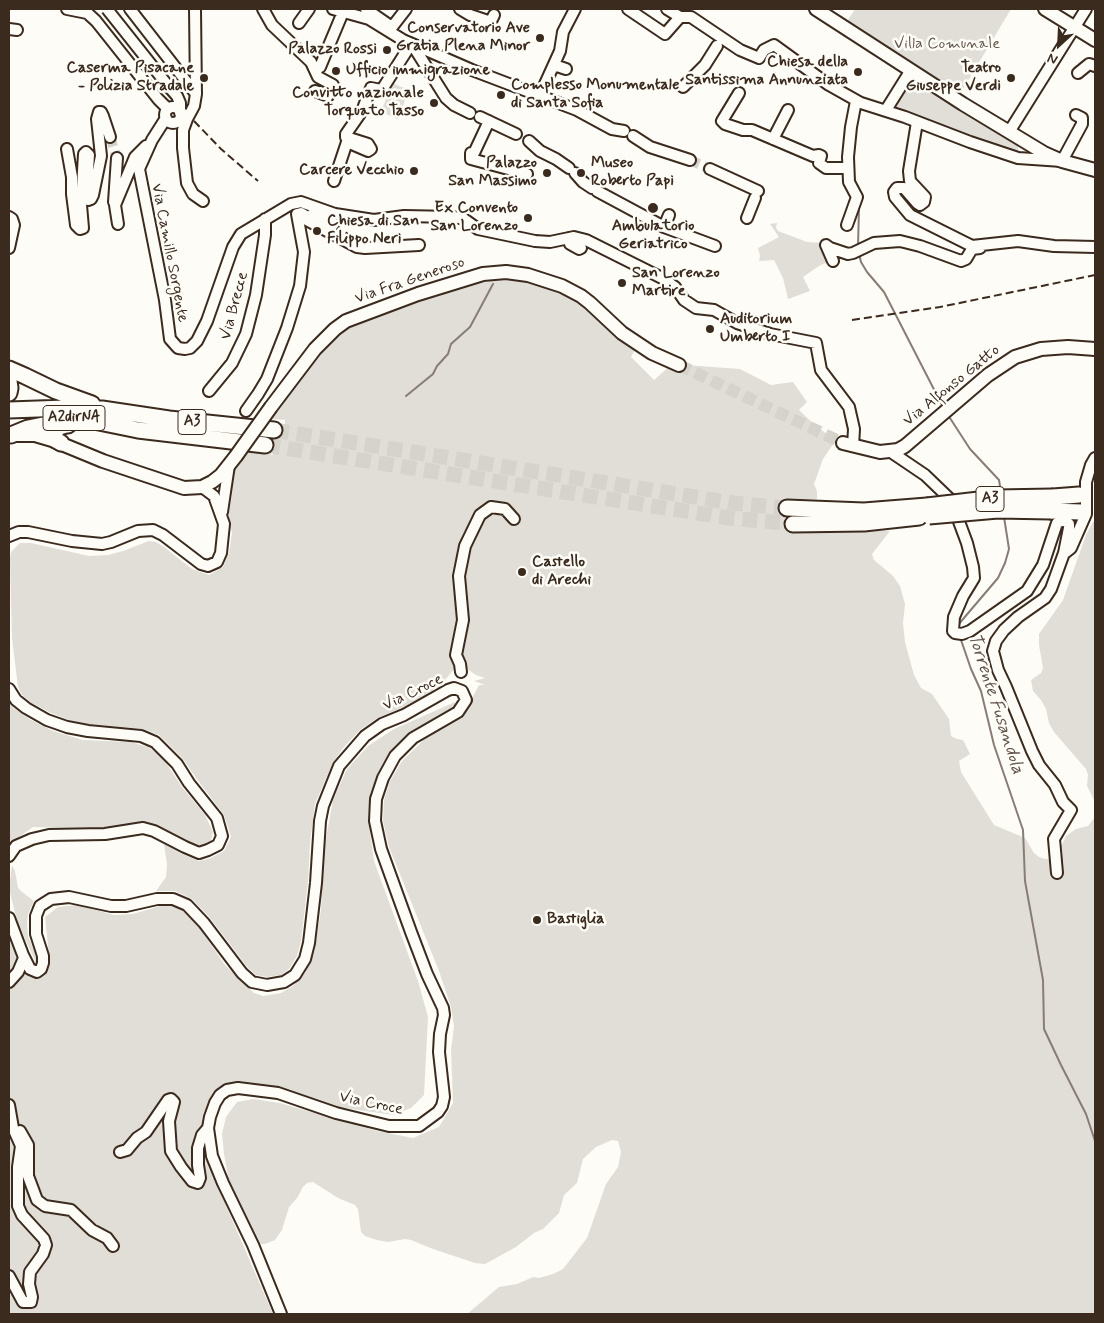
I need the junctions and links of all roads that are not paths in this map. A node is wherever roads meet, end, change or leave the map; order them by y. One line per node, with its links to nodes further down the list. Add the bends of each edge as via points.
1 (67, 9): 16 (street)
2 (107, 9): 42 (street, bridge, via 169,87)
3 (130, 9): 35 (street)
4 (195, 9): 35 (street)
5 (263, 9): 29 (street, via 272,26)
6 (309, 9): 21 (street)
7 (366, 9): 19 (street)
8 (406, 9): 19 (street, via 392,27)
9 (460, 9): 18 (street, via 490,21)
10 (575, 9): 26 (street, via 562,35)
11 (628, 9): 20 (street, via 663,35)
12 (668, 9): 20 (street)
13 (816, 9): 30 (main road)
14 (1045, 9): 22 (main road)
15 (1086, 9): 22 (street)
16 (85, 11): 42 (street)
17 (338, 11): 19 (street); 29 (street)
18 (494, 15)
19 (375, 17): 25 (street)
20 (680, 17): 37 (street, via 691,17 740,50 759,58 764,50 774,45 829,85)
21 (299, 23)
22 (1074, 27): 23 (main road); 44 (street)
23 (1095, 40)
24 (717, 46): 32 (street, via 705,65)
25 (409, 48): 36 (street); 40 (street, via 446,98); 59 (street, via 383,89 371,88 362,111 346,134 346,137 370,145 371,150 347,142)
26 (554, 65): 28 (street); 36 (street)
27 (1086, 68): 31 (street)
28 (566, 69)
29 (318, 70): 33 (street, via 320,79 333,84 328,96)
30 (911, 70): 39 (street); 44 (main road)
31 (1095, 72)
32 (683, 88)
33 (315, 91)
34 (739, 93): 47 (street, via 722,120 736,128 752,130)
35 (196, 94): 42 (street, via 194,106)
36 (540, 95): 53 (street, via 650,147)
37 (859, 102): 39 (street); 55 (street, via 851,127)
38 (788, 110): 47 (street)
39 (886, 110): 43 (street)
40 (470, 113)
41 (1076, 115): 54 (street, via 1082,118 1082,124)
42 (173, 117): 48 (street, Via Camillo Sorgente); 60 (street, via 182,137 187,183 193,194)
43 (917, 122): 51 (street, via 1005,154); 72 (street, via 909,171 910,180 925,197 924,202 920,205 899,187 895,190 895,197 910,215 972,246)
44 (1009, 132): 51 (main road)
45 (516, 134): 58 (street, via 485,119 473,156)
46 (110, 137): 50 (street, via 99,112 101,156 93,195 88,200 89,155 84,154 83,228 80,229 76,225)
47 (772, 139): 55 (street, via 813,156 820,155 819,163 826,168)
48 (152, 140): 62 (street, via 136,157); 67 (street, Via Camillo Sorgente, via 139,174 170,339 178,348 190,348 197,341 241,234)
49 (529, 141): 70 (street, via 595,190)
50 (67, 149)
51 (1032, 152): 54 (main road)
52 (117, 158): 62 (street)
53 (690, 160)
54 (1062, 161): 57 (main road)
55 (848, 168): 69 (street, via 849,182 857,197)
56 (710, 169): 66 (street, via 756,195)
57 (1095, 170)
58 (527, 174)
59 (334, 181)
60 (203, 201)
61 (299, 202): 64 (street, via 305,209 333,224 330,226); 67 (street, Via Camillo Sorgente); 71 (street, via 340,215 382,220 404,216 454,217 464,219 478,229 536,241)
62 (115, 205): 68 (street)
63 (669, 215): 70 (street)
64 (306, 216): 74 (street, via 306,220 357,247); 89 (street, via 297,214 304,252 300,286 267,378)
65 (9, 217): 77 (street, via 14,225)
66 (747, 218)
67 (265, 220): 85 (street, Via Brecce, via 256,295 246,334 232,364)
68 (118, 224)
69 (847, 225)
70 (664, 227): 75 (street)
71 (568, 238): 78 (street, via 570,244); 96 (street, via 586,240 662,278 696,308 714,310 737,323 770,334 816,343 820,368 849,407 854,429)
72 (1010, 242): 76 (street); 80 (street, via 972,249 961,261 900,241 866,246 853,254 826,245)
73 (419, 245): 74 (street)
74 (388, 246): 79 (street, via 388,250)
75 (715, 246)
76 (1095, 247)
77 (9, 248)
78 (582, 248)
79 (365, 252)
80 (833, 261)
81 (1095, 349): 98 (main road, Via Alfonso Gatto, via 1041,349 1015,357 988,375 905,446)
82 (679, 365): 99 (main road, Via Fra Generoso, bridge, via 652,353 622,333 590,302 562,286 528,275 506,272 483,274 418,294 335,329 315,349)
83 (9, 369): 88 (highway, via 56,391)
84 (9, 381): 86 (highway)
85 (209, 391)
86 (9, 392)
87 (9, 410): 88 (highway, A2dirNA, via 66,408)
88 (115, 411): 91 (highway, A2dirNA)
89 (246, 411)
90 (9, 419): 91 (highway, A2dirNA, via 66,417)
91 (138, 422): 92 (highway, via 124,433); 93 (highway, A3); 99 (highway, A3)
92 (66, 425): 94 (highway, via 43,425); 95 (highway, via 59,427 54,434)
93 (274, 430)
94 (10, 435): 95 (main road, via 35,435)
95 (61, 443): 101 (main road, via 184,488)
96 (848, 444): 98 (main road)
97 (265, 445): 99 (highway, A3)
98 (891, 452): 111 (street, via 925,475 951,500 967,543 974,578 954,617 953,631 970,631 1027,591 1043,565 1057,523 1064,520 1069,528)
99 (234, 454): 101 (main road, Via Fra Generoso, via 221,475); 107 (street)
100 (1095, 458): 111 (street, via 1086,482 1085,515 1071,548)
101 (202, 487): 107 (street, via 214,496)
102 (1079, 495): 103 (highway, A3)
103 (1052, 504): 105 (highway, A3); 106 (highway, A3, bridge, via 996,498 927,511 864,517)
104 (788, 508): 106 (highway, A3)
105 (1081, 512)
106 (812, 516): 109 (highway, A3)
107 (222, 518): 110 (street, via 221,553 217,562 208,566 152,530 138,531 102,544 28,532)
108 (514, 518): 112 (street, via 505,509 491,507 480,515 465,546 459,576 463,620 456,655)
109 (793, 524)
110 (9, 536)
111 (1064, 553): 115 (street, via 1054,584 1045,598 1004,630 993,649 1032,751 1071,810 1054,839)
112 (461, 672)
113 (9, 689): 114 (street, via 26,708 54,723 88,732 141,736 155,742 177,764 217,818 222,836 218,845 199,852 143,828 105,834 49,835 32,838 16,846)
114 (9, 856)
115 (1057, 873)
116 (9, 918): 117 (street)
117 (24, 958): 118 (street); 121 (street, Via Croce, via 30,969 37,972 41,969 44,963 36,934 36,916 40,906 52,899 69,897 118,906 173,899 193,911 252,982 268,985 284,982 295,975 305,959 316,883 322,806 339,766 365,736 382,724 448,690 462,691 466,700 458,712 413,738 395,756 376,799 375,821 381,849 427,974 443,1008 439,1052 442,1106 419,1126 389,1126 336,1113 278,1092 238,1088 220,1095 212,1109)
118 (9, 982)
119 (9, 1105): 120 (street)
120 (11, 1122): 123 (street, via 28,1145 28,1176 36,1200 45,1206 70,1210); 124 (street, via 21,1146 18,1206 46,1245 30,1272 31,1302 23,1302)
121 (208, 1128): 122 (street, via 198,1148 198,1183 181,1167 171,1151 169,1121 174,1102 171,1099 146,1132); 125 (street, Via Croce, via 215,1165)
122 (120, 1152)
123 (113, 1246)
124 (9, 1276)
125 (281, 1314)

